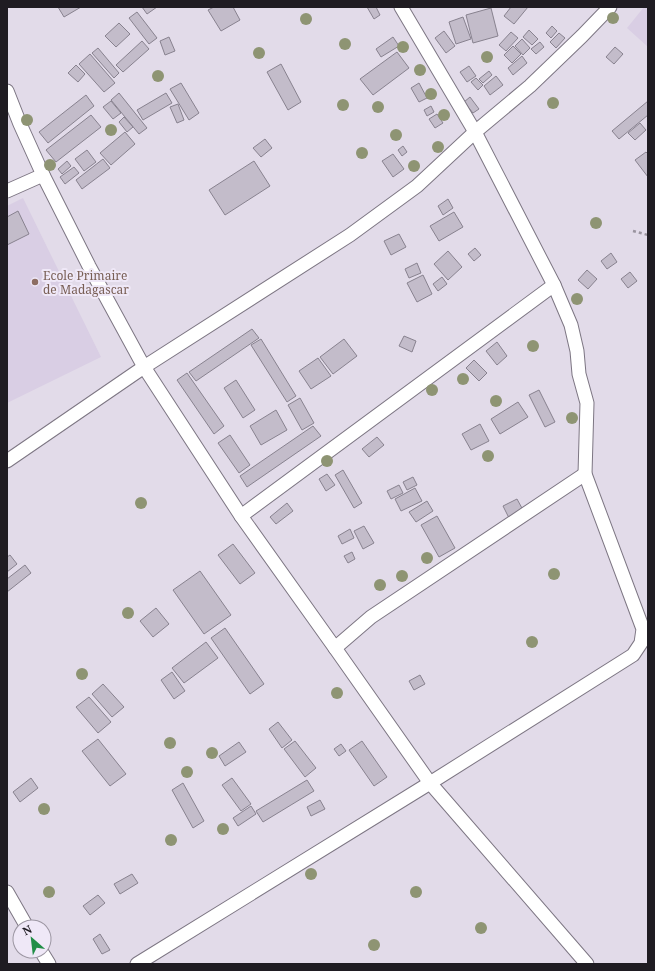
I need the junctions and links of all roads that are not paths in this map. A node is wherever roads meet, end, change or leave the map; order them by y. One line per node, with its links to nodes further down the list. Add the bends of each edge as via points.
1 (400, 7): 4 (street)
2 (610, 7): 4 (street, via 530,86)
3 (7, 91): 5 (street)
4 (475, 132): 7 (street); 8 (street, via 417,186 350,235)
5 (43, 175): 6 (street); 8 (street)
6 (7, 191)
7 (554, 286): 10 (street, via 571,325 579,374 587,403); 11 (street)
8 (144, 367): 9 (street); 11 (street)
9 (7, 461)
10 (585, 474): 12 (street, via 371,617); 13 (street, via 643,629 641,643 633,655)
11 (241, 516): 12 (street)
12 (335, 648): 13 (street)
13 (430, 783): 16 (street); 17 (street)
14 (7, 892): 15 (street)
15 (22, 919)
16 (137, 964)
17 (587, 964)

